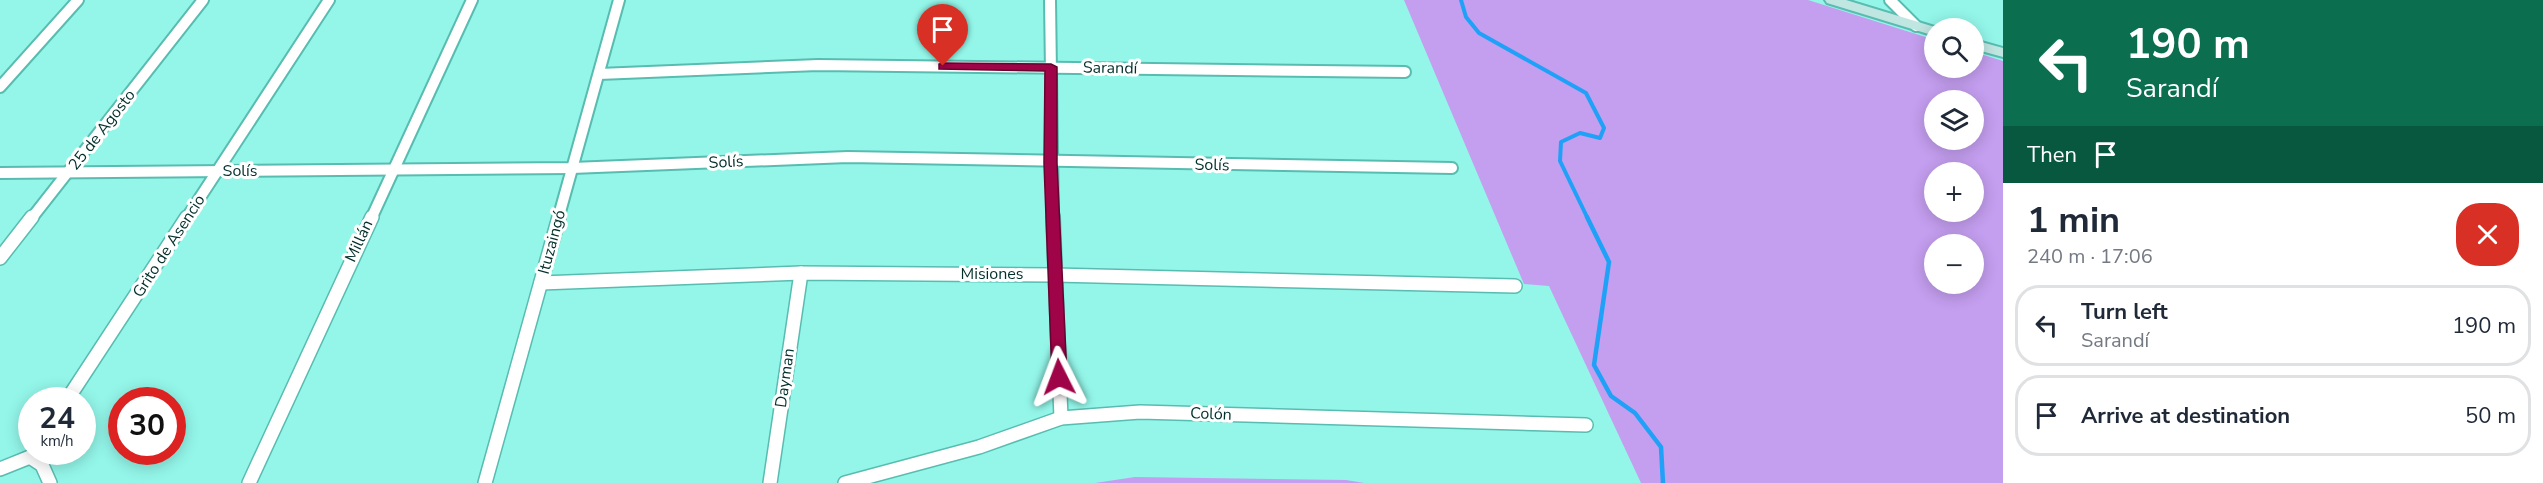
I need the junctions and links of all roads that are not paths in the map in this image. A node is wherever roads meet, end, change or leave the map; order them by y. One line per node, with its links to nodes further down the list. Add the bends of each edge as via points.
1 (78, 0): 16 (street)
2 (203, 0): 22 (street, 25 de Agosto)
3 (329, 0): 21 (street, Grito de Asencio)
4 (472, 0): 20 (street, Millán)
5 (619, 0): 15 (street, Ituzaingó)
6 (1050, 0): 13 (street)
7 (1832, 0): 9 (street)
8 (1890, 0): 9 (street)
9 (1916, 26): 10 (street)
10 (1924, 29)
11 (1984, 47): 12 (street)
12 (2003, 53)
13 (1051, 67): 14 (street, Sarandí); 15 (street, Sarandí, via 818,65); 17 (street)
14 (1405, 72)
15 (599, 74): 18 (street, Ituzaingó)
16 (0, 87)
17 (1051, 163): 18 (street, Solís, via 848,157); 19 (street, Solís); 26 (street)
18 (572, 168): 20 (street, Solís); 27 (street, Ituzaingó)
19 (1452, 168)
20 (392, 170): 21 (street, Solís); 36 (street, Millán)
21 (218, 171): 22 (street, Solís); 29 (street, Grito de Asencio)
22 (69, 172): 23 (street, Solís); 24 (street, 25 de Agosto)
23 (0, 173)
24 (0, 258)
25 (801, 273): 26 (street, Misiones); 27 (street, Misiones); 38 (street, Dayman)
26 (1055, 274): 28 (street, Misiones); 30 (street)
27 (541, 283): 37 (street, Ituzaingó)
28 (1515, 286)
29 (76, 387)
30 (1061, 418): 31 (street, Colón, via 1140,412); 39 (street, Colón, via 979,447)
31 (1586, 425)
32 (18, 460): 34 (street)
33 (42, 465): 35 (street)
34 (0, 469)
35 (50, 483)
36 (249, 483)
37 (485, 483)
38 (770, 483)
39 (845, 483)

